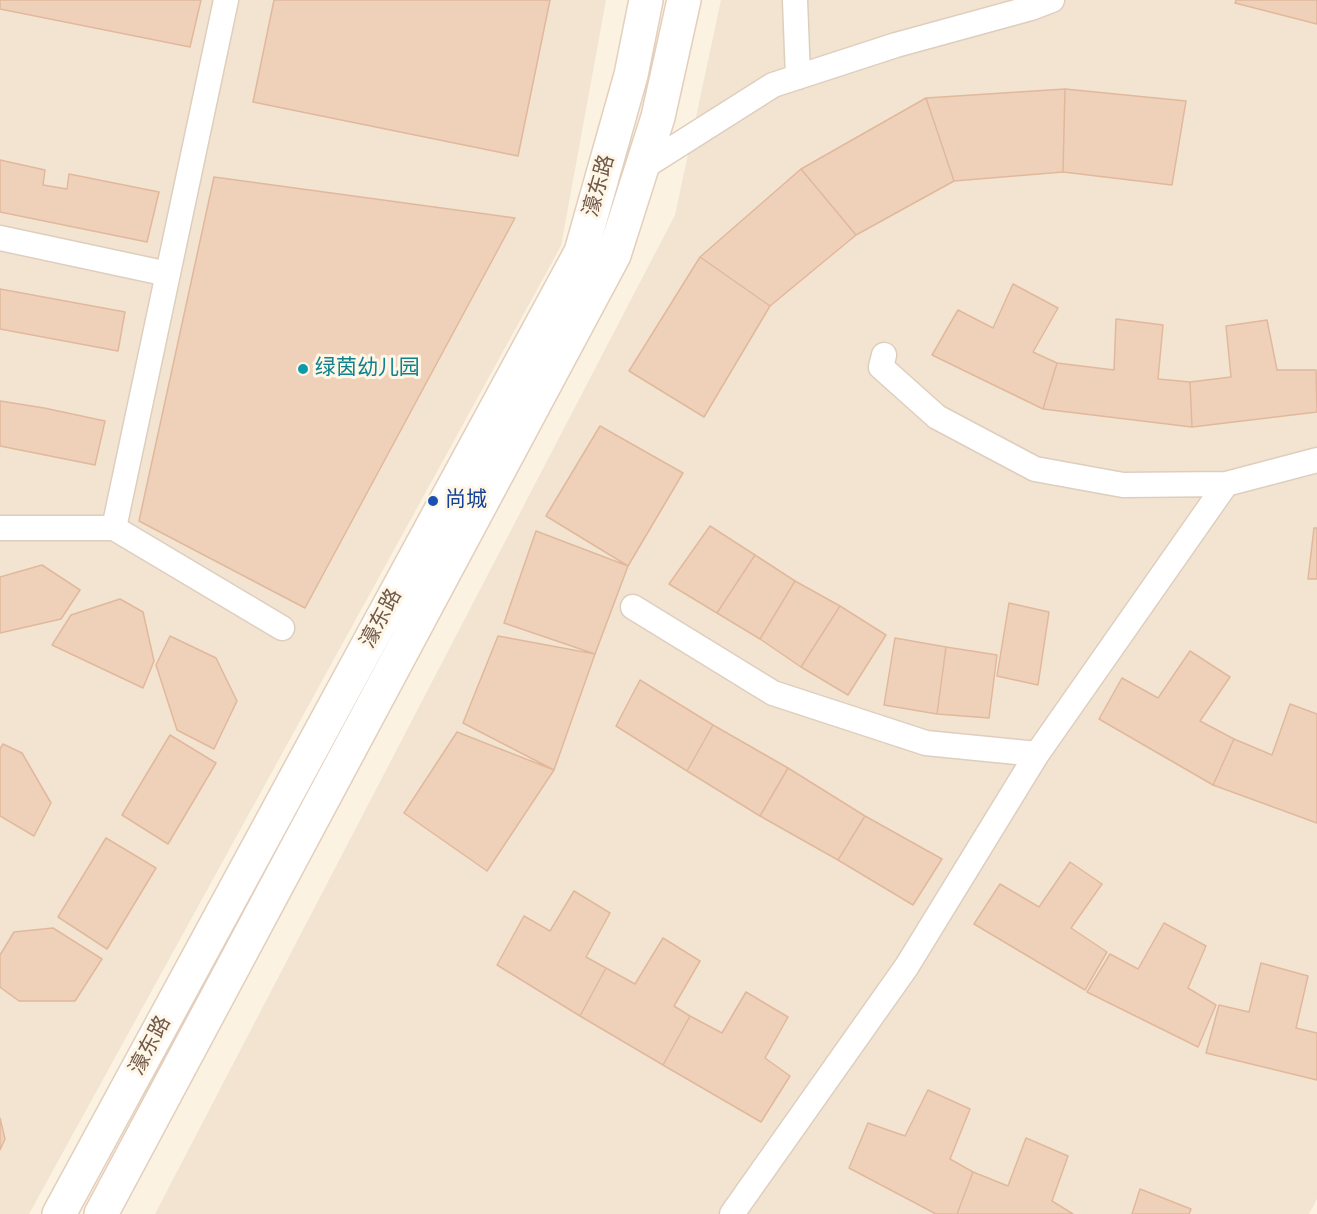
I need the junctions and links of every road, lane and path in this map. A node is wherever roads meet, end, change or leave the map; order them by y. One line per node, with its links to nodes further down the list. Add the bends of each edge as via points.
1 (226, 0): 9 (street)
2 (646, 0): 18 (main road, 濠东路, via 631,75 581,252)
3 (684, 0): 7 (main road, 濠东路, via 658,117)
4 (795, 0): 6 (street)
5 (1052, 0): 6 (street)
6 (798, 77): 7 (street, via 773,85)
7 (642, 168): 19 (main road, 濠东路, via 615,255)
8 (0, 238): 9 (street)
9 (168, 274): 14 (street)
10 (884, 355): 12 (street, via 881,368 937,417 1035,469 1123,484)
11 (1317, 460): 12 (street)
12 (1226, 484): 17 (street)
13 (0, 528): 14 (street)
14 (114, 528): 16 (street)
15 (633, 607): 17 (street, via 773,693 926,742)
16 (282, 628)
17 (1037, 754): 20 (street, via 907,966)
18 (59, 1214)
19 (101, 1214)
20 (732, 1214)

